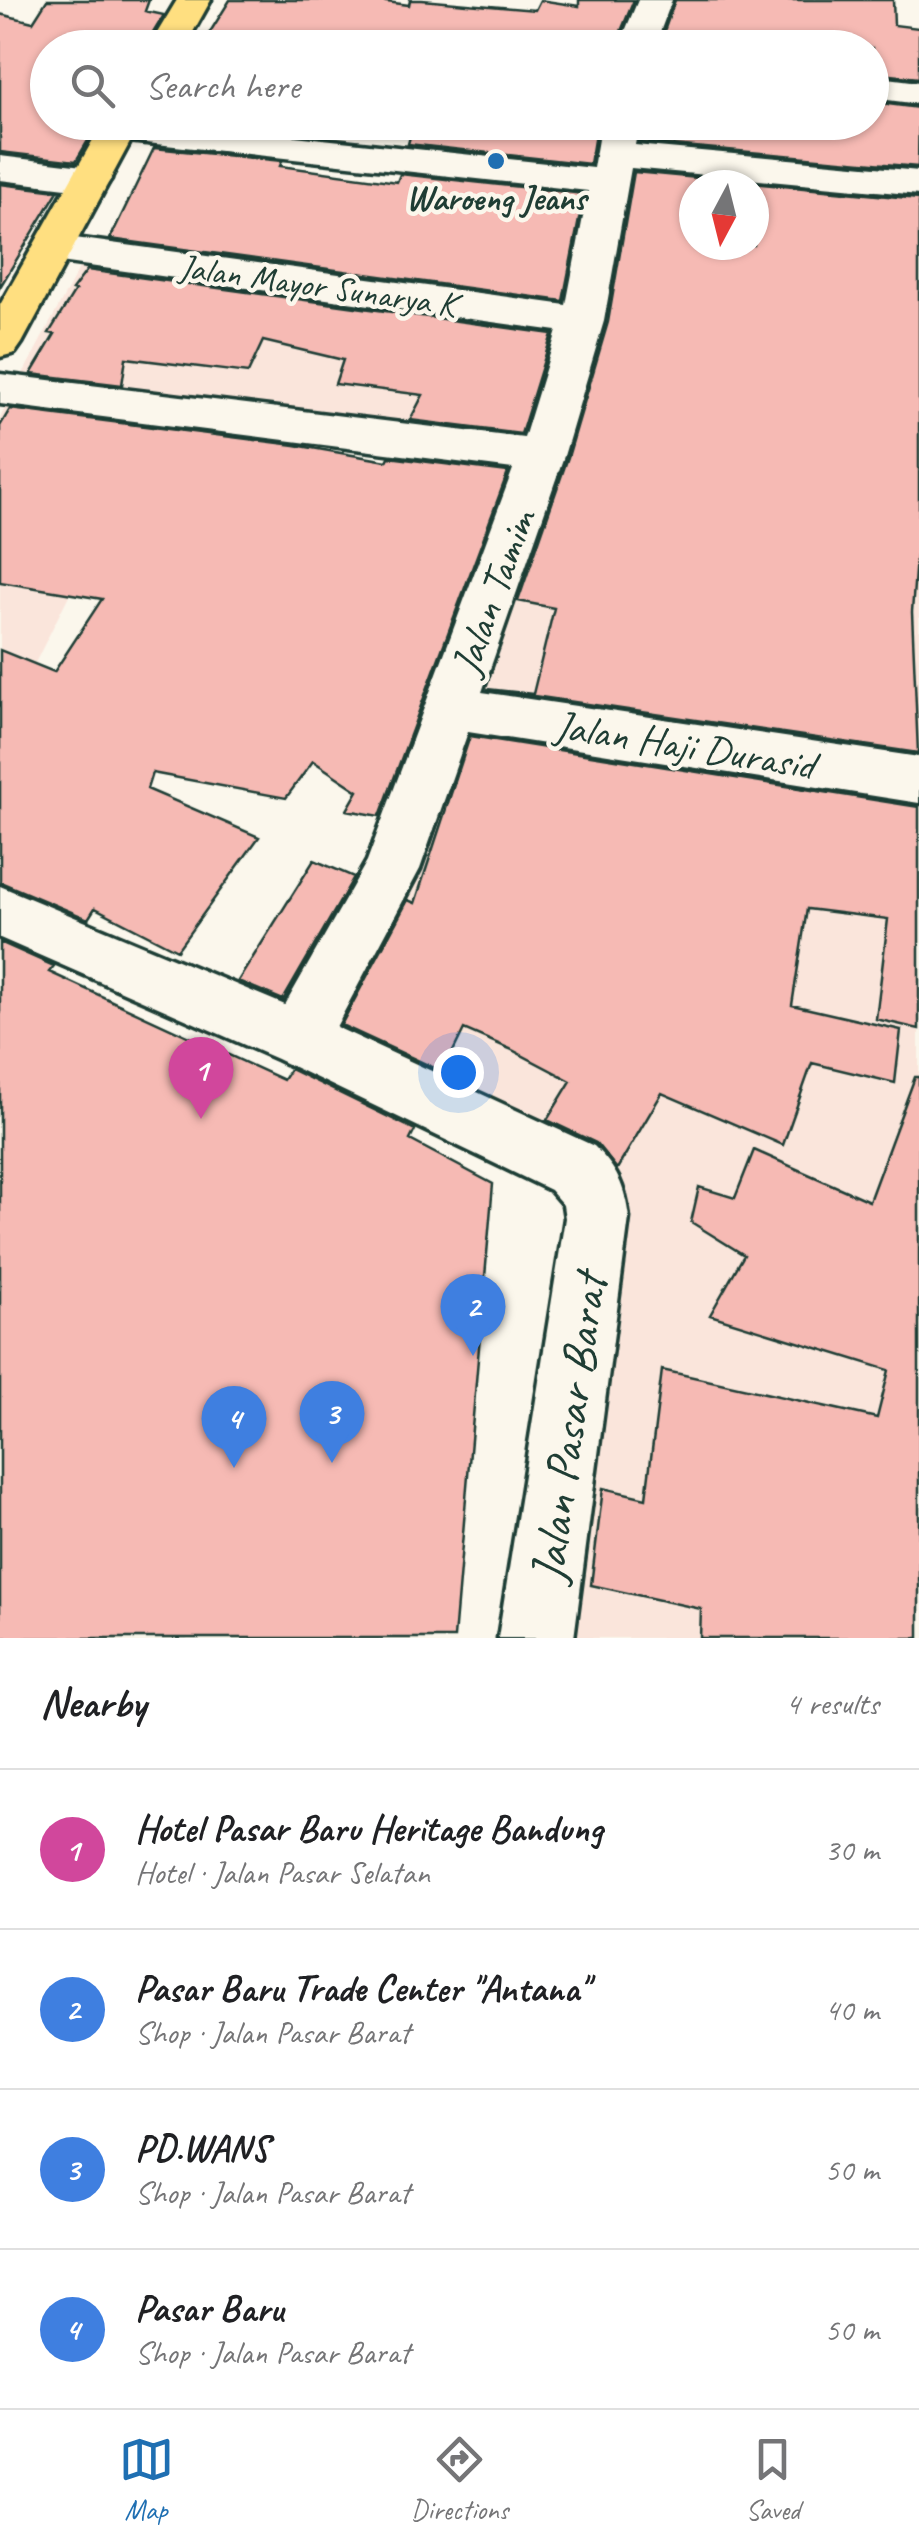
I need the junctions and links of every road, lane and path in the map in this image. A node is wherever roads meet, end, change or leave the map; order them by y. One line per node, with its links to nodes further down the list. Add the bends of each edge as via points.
1 (194, 0): 3 (main road)
2 (655, 0): 4 (street)
3 (176, 30)
4 (643, 30)
5 (889, 90): 6 (street)
6 (919, 94)
7 (112, 140): 11 (main road)
8 (376, 140): 9 (street)
9 (614, 153): 12 (street); 14 (street, Jalan Tamim)
10 (0, 168): 11 (street)
11 (91, 179): 13 (main road)
12 (919, 184)
13 (53, 248): 14 (street, Jalan Mayor Sunarya K); 15 (main road)
14 (583, 321): 17 (street, Jalan Tamim)
15 (1, 338)
16 (0, 388): 17 (street)
17 (541, 456): 18 (street, Jalan Tamim)
18 (451, 708): 19 (street, Jalan Haji Durasid); 21 (street, Jalan Tamim, via 392,869)
19 (919, 780)
20 (0, 911): 21 (street)
21 (298, 1039): 22 (street, Jalan Pasar Barat, via 572,1168 594,1191 597,1218)
22 (536, 1638)

